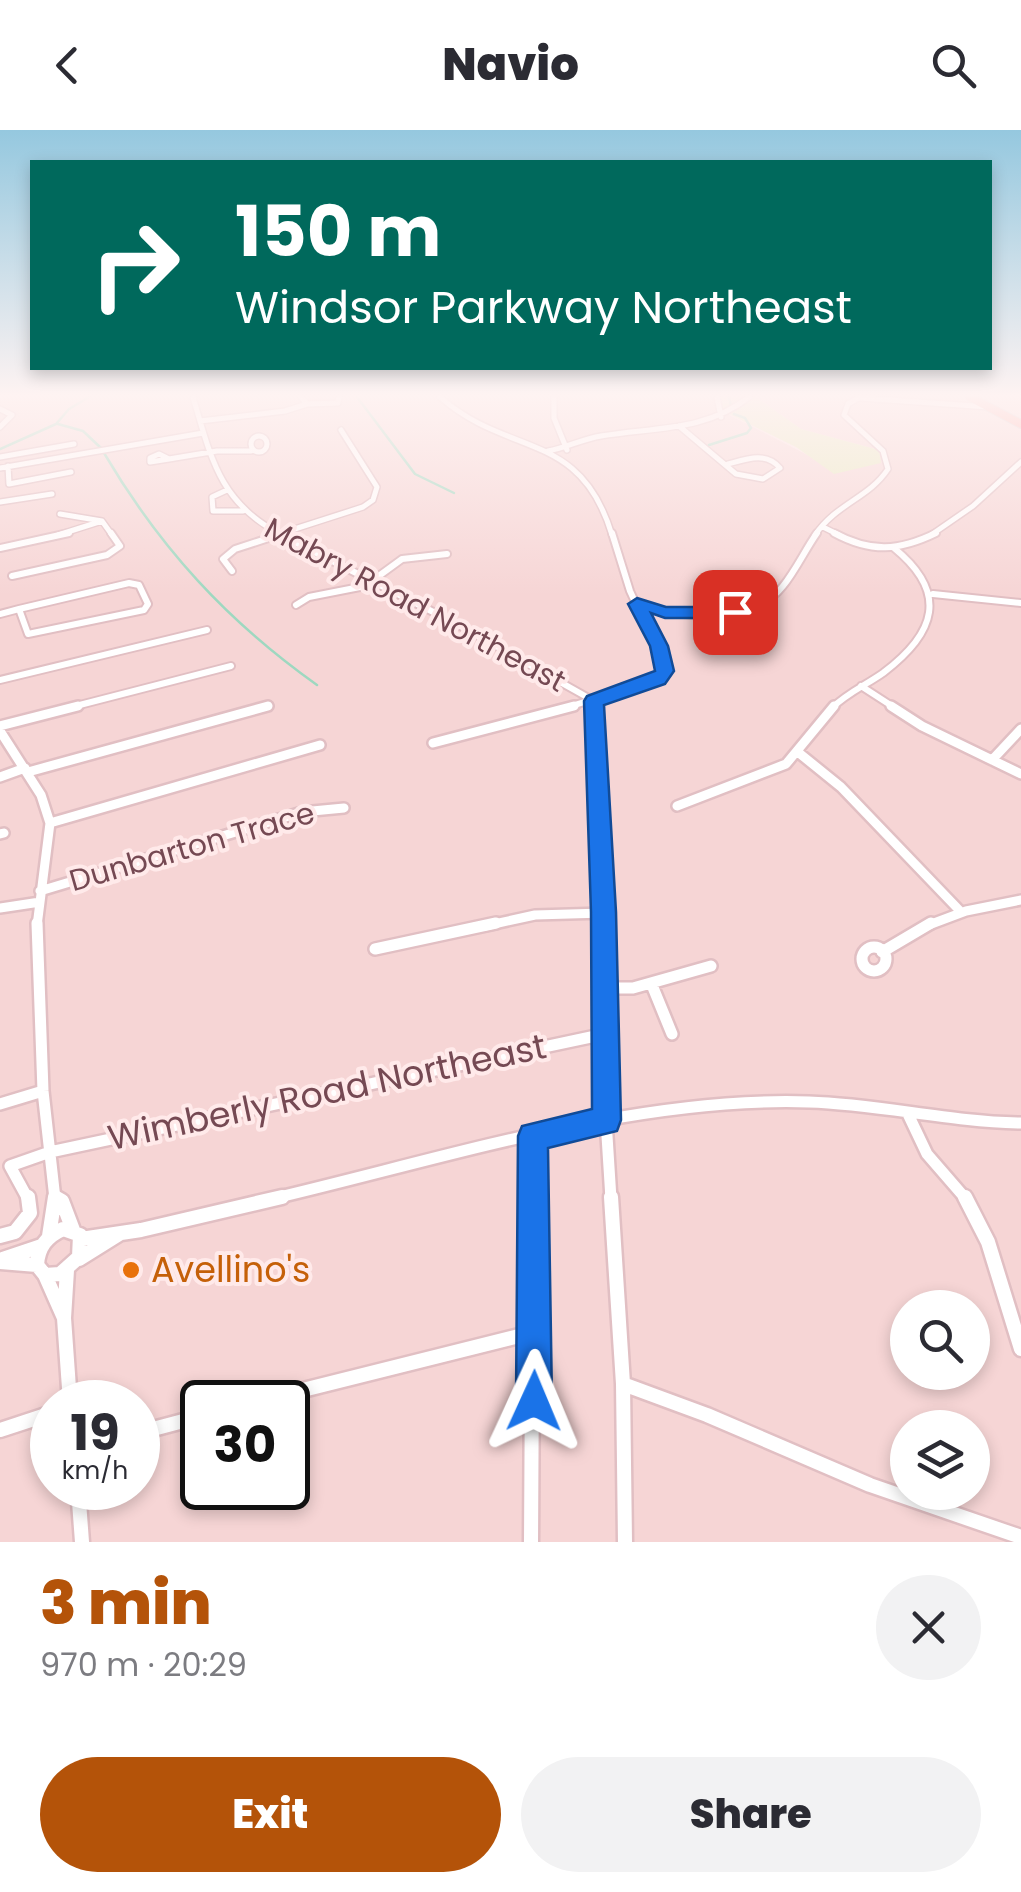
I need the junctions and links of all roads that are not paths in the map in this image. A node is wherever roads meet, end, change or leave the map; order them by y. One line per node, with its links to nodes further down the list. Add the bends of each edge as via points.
1 (25, 463): 12 (street)
2 (213, 463): 14 (street, Mabry Road Northeast)
3 (362, 463): 21 (street, via 377,487 373,500)
4 (568, 463): 11 (street)
5 (573, 463): 11 (street)
6 (732, 463): 10 (street)
7 (777, 463): 10 (street, via 780,468 756,480)
8 (887, 463): 20 (street, via 873,489 842,505)
9 (1020, 463): 23 (street, via 956,518)
10 (728, 464)
11 (574, 466): 30 (street, via 600,499)
12 (4, 467): 13 (street, via 10,484)
13 (71, 472)
14 (227, 490): 17 (street, Mabry Road Northeast); 17 (street, via 212,497 211,508)
15 (52, 494): 16 (street)
16 (0, 502)
17 (243, 511): 21 (street, Mabry Road Northeast)
18 (60, 514): 19 (street)
19 (102, 521): 22 (street); 26 (street, via 120,546 114,552)
20 (823, 527): 23 (street, via 865,547); 30 (street, via 782,589 760,605 706,615)
21 (275, 535): 25 (street, via 222,556); 27 (street, Mabry Road Northeast)
22 (0, 548)
23 (894, 548): 28 (street, via 918,568)
24 (447, 554): 27 (street, via 402,560)
25 (232, 571)
26 (12, 576)
27 (372, 582): 31 (street); 38 (street, Mabry Road Northeast)
28 (932, 594): 29 (street); 37 (street, via 926,627 890,667)
29 (1021, 602)
30 (637, 604): 38 (street, via 664,671 658,679)
31 (296, 605)
32 (19, 609): 32 (street, via 129,582 139,585 148,604 133,614 28,634); 33 (street)
33 (0, 614)
34 (207, 630): 36 (street)
35 (231, 666): 40 (street)
36 (0, 680)
37 (861, 686): 44 (street, via 831,708); 45 (street)
38 (591, 702): 42 (street); 55 (street, Mabry Road Northeast)
39 (268, 706): 46 (street)
40 (0, 728): 46 (street)
41 (1021, 729): 45 (street)
42 (433, 743)
43 (320, 746): 51 (street)
44 (799, 753): 49 (street, via 768,773); 56 (street, via 841,786)
45 (992, 760): 47 (street)
46 (27, 770): 48 (street); 51 (street)
47 (1021, 774)
48 (0, 777)
49 (677, 806)
50 (344, 808): 52 (street, Dunbarton Trace, via 302,812)
51 (50, 823): 52 (street)
52 (40, 896): 54 (street, Dunbarton Trace); 64 (street)
53 (1021, 900): 56 (street)
54 (0, 908)
55 (604, 912): 57 (street, via 535,914); 61 (street, Mabry Road Northeast)
56 (961, 912): 58 (street, via 916,929)
57 (375, 949)
58 (882, 952)
59 (712, 966): 60 (street)
60 (652, 985): 61 (street); 63 (street)
61 (605, 988): 62 (street, Mabry Road Northeast)
62 (605, 1034): 67 (street, Mabry Road Northeast); 70 (street, Wimberly Road Northeast)
63 (672, 1034)
64 (44, 1091): 65 (street); 70 (street)
65 (0, 1104)
66 (908, 1114): 67 (street, via 810,1102); 68 (street); 82 (street, via 926,1158 973,1209)
67 (606, 1120): 69 (street); 84 (street, Mabry Road Northeast)
68 (1021, 1123)
69 (532, 1136): 74 (street); 81 (street)
70 (50, 1152): 71 (street); 72 (street)
71 (10, 1166): 75 (street, via 30,1213 15,1232)
72 (55, 1197): 73 (street); 76 (street)
73 (77, 1234): 74 (street); 76 (street, via 63,1229); 78 (street)
74 (119, 1234): 78 (street)
75 (0, 1236)
76 (45, 1241): 77 (street); 79 (street)
77 (0, 1261): 79 (street)
78 (72, 1266): 79 (street); 80 (street)
79 (41, 1270): 80 (street)
80 (64, 1318): 83 (street)
81 (535, 1332): 85 (street); 90 (street)
82 (1021, 1350)
83 (68, 1380)
84 (623, 1384): 89 (street, via 870,1485); 92 (street, Mabry Road Northeast)
85 (310, 1388)
86 (30, 1420): 87 (street)
87 (0, 1430)
88 (80, 1510): 91 (street)
89 (1021, 1536)
90 (527, 1541)
91 (82, 1542)
92 (625, 1542)

